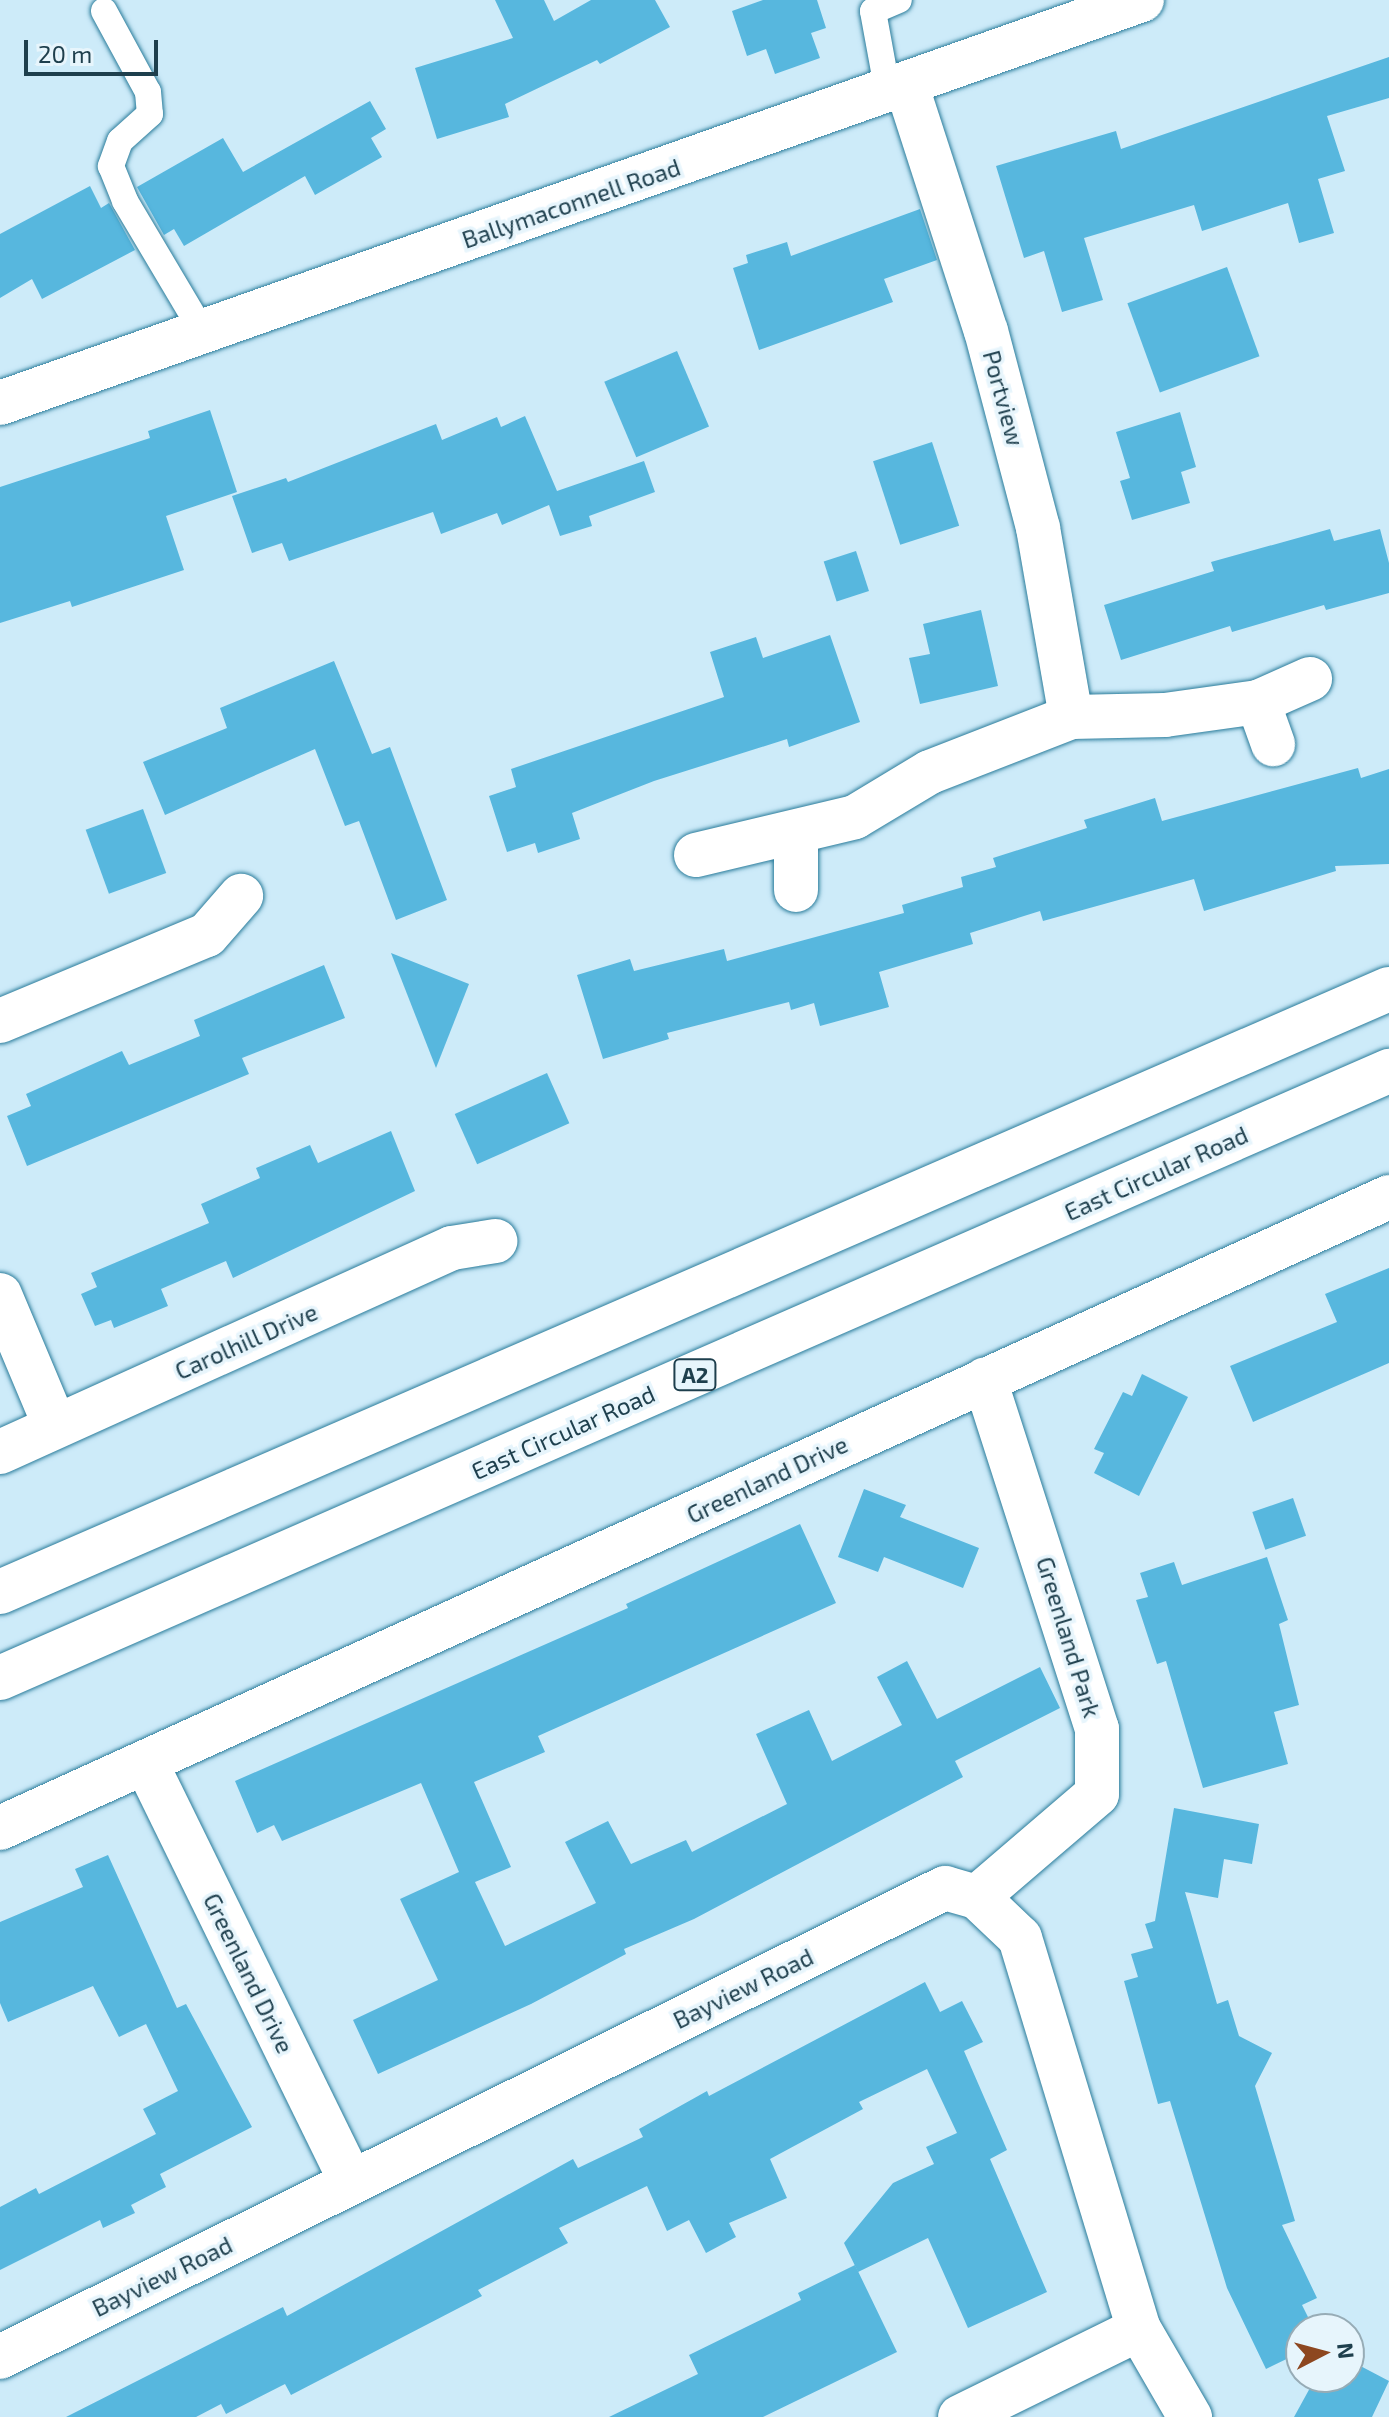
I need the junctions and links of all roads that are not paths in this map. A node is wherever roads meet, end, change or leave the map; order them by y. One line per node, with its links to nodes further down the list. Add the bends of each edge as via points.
1 (899, 0): 4 (lane, via 873,11)
2 (1142, 0): 4 (main road, Ballymaconnell Road)
3 (104, 11): 5 (lane, via 148,92 150,114 120,141 111,166 125,201)
4 (897, 90): 5 (main road, Ballymaconnell Road); 9 (main road, Portview, via 986,331 1038,528)
5 (201, 329): 6 (main road, Ballymaconnell Road)
6 (0, 403)
7 (1310, 679): 8 (main road)
8 (1258, 702): 9 (main road, via 1165,715); 10 (main road)
9 (1071, 717): 11 (main road, via 930,772 855,817)
10 (1273, 744)
11 (796, 835): 12 (main road); 13 (main road)
12 (696, 855)
13 (796, 890)
14 (241, 896): 16 (main road, via 207,935)
15 (1389, 989): 24 (main road)
16 (0, 1021)
17 (1389, 1071): 25 (main road, East Circular Road / A2)
18 (1389, 1197): 21 (main road, Greenland Drive)
19 (495, 1241): 22 (main road, Carolhill Drive, via 452,1248)
20 (0, 1295): 22 (main road)
21 (985, 1380): 26 (main road, Greenland Drive); 28 (main road, Greenland Park, via 1097,1729 1097,1794)
22 (55, 1426): 23 (main road, Carolhill Drive)
23 (0, 1452)
24 (0, 1592)
25 (0, 1678)
26 (146, 1763): 27 (main road, Greenland Drive); 29 (main road, Greenland Drive)
27 (0, 1828)
28 (977, 1897): 29 (main road, Bayview Road, via 945,1888); 30 (main road, via 1020,1938)
29 (351, 2182): 31 (main road, Bayview Road)
30 (1139, 2329): 32 (main road); 33 (main road)
31 (0, 2357)
32 (960, 2417)
33 (1190, 2417)

